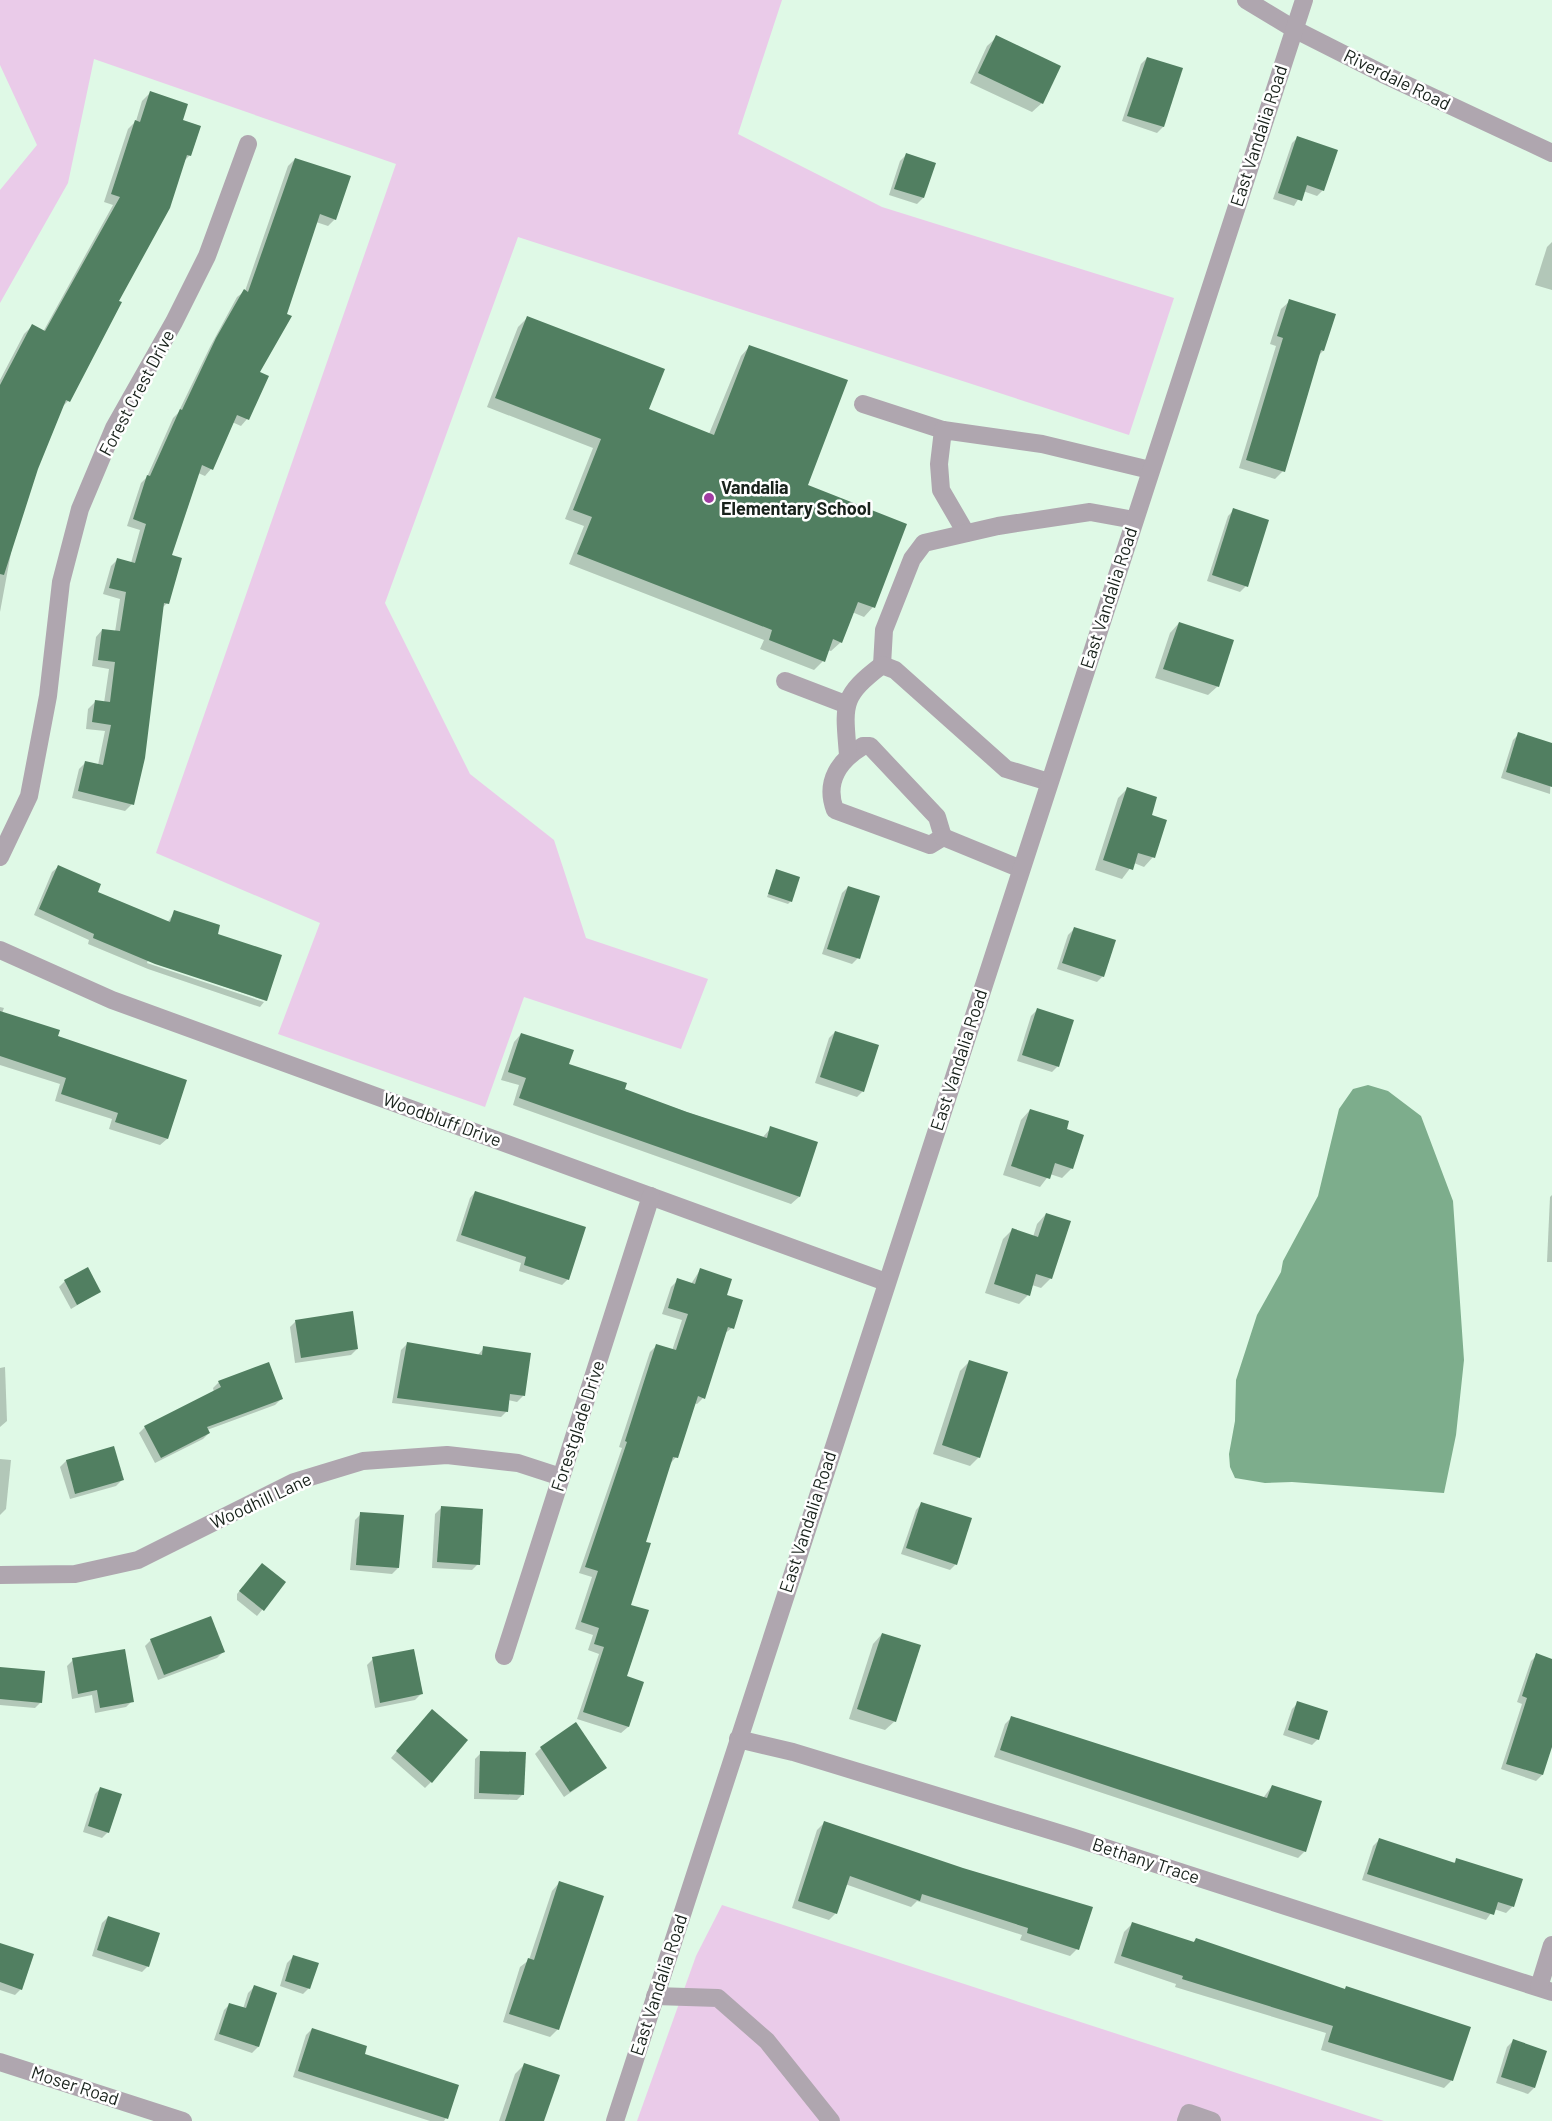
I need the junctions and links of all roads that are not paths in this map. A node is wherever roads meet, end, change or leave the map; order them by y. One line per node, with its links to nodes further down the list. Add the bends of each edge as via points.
1 (1246, 0): 3 (street, Riverdale Road)
2 (1304, 0): 3 (street, East Vandalia Road)
3 (1294, 28): 5 (street, Riverdale Road); 8 (street, East Vandalia Road)
4 (248, 144): 17 (street, Forest Crest Drive, via 207,256 114,428 80,509 61,582 48,696 28,796)
5 (1552, 153)
6 (863, 404): 7 (street)
7 (943, 430): 8 (street, via 1042,444); 10 (street, via 940,490)
8 (1150, 470): 9 (street, East Vandalia Road)
9 (1134, 520): 10 (street, via 1090,512); 15 (street, East Vandalia Road)
10 (966, 533): 11 (street, via 924,543 912,559 884,630)
11 (882, 665): 13 (street, via 860,682); 15 (street, via 895,670 1006,769)
12 (785, 681): 13 (street)
13 (845, 704): 14 (street)
14 (848, 755): 16 (street, via 870,746 937,817); 16 (street, via 837,767 832,783 835,810 930,845)
15 (1049, 782): 18 (street, East Vandalia Road)
16 (943, 837): 18 (street)
17 (0, 857)
18 (1021, 869): 21 (street, East Vandalia Road)
19 (0, 950): 20 (street, Woodbluff Drive, via 112,1000)
20 (651, 1196): 21 (street, Woodbluff Drive); 22 (street, Forestglade Drive)
21 (886, 1282): 25 (street, East Vandalia Road)
22 (561, 1477): 23 (street, Woodhill Lane, via 518,1463 447,1455 363,1461 294,1482 138,1560 75,1574); 24 (street, Forestglade Drive)
23 (0, 1575)
24 (504, 1656)
25 (738, 1739): 27 (street, Bethany Trace, via 1072,1836); 28 (street, East Vandalia Road)
26 (1552, 1945): 27 (street)
27 (1545, 1990)
28 (655, 1996): 31 (street, East Vandalia Road); 32 (street, via 718,1998 767,2041)
29 (0, 2062): 30 (street, Moser Road)
30 (173, 2119)
31 (615, 2121)
32 (831, 2121)
33 (1186, 2121): 34 (street, via 1189,2113)
34 (1212, 2121)

